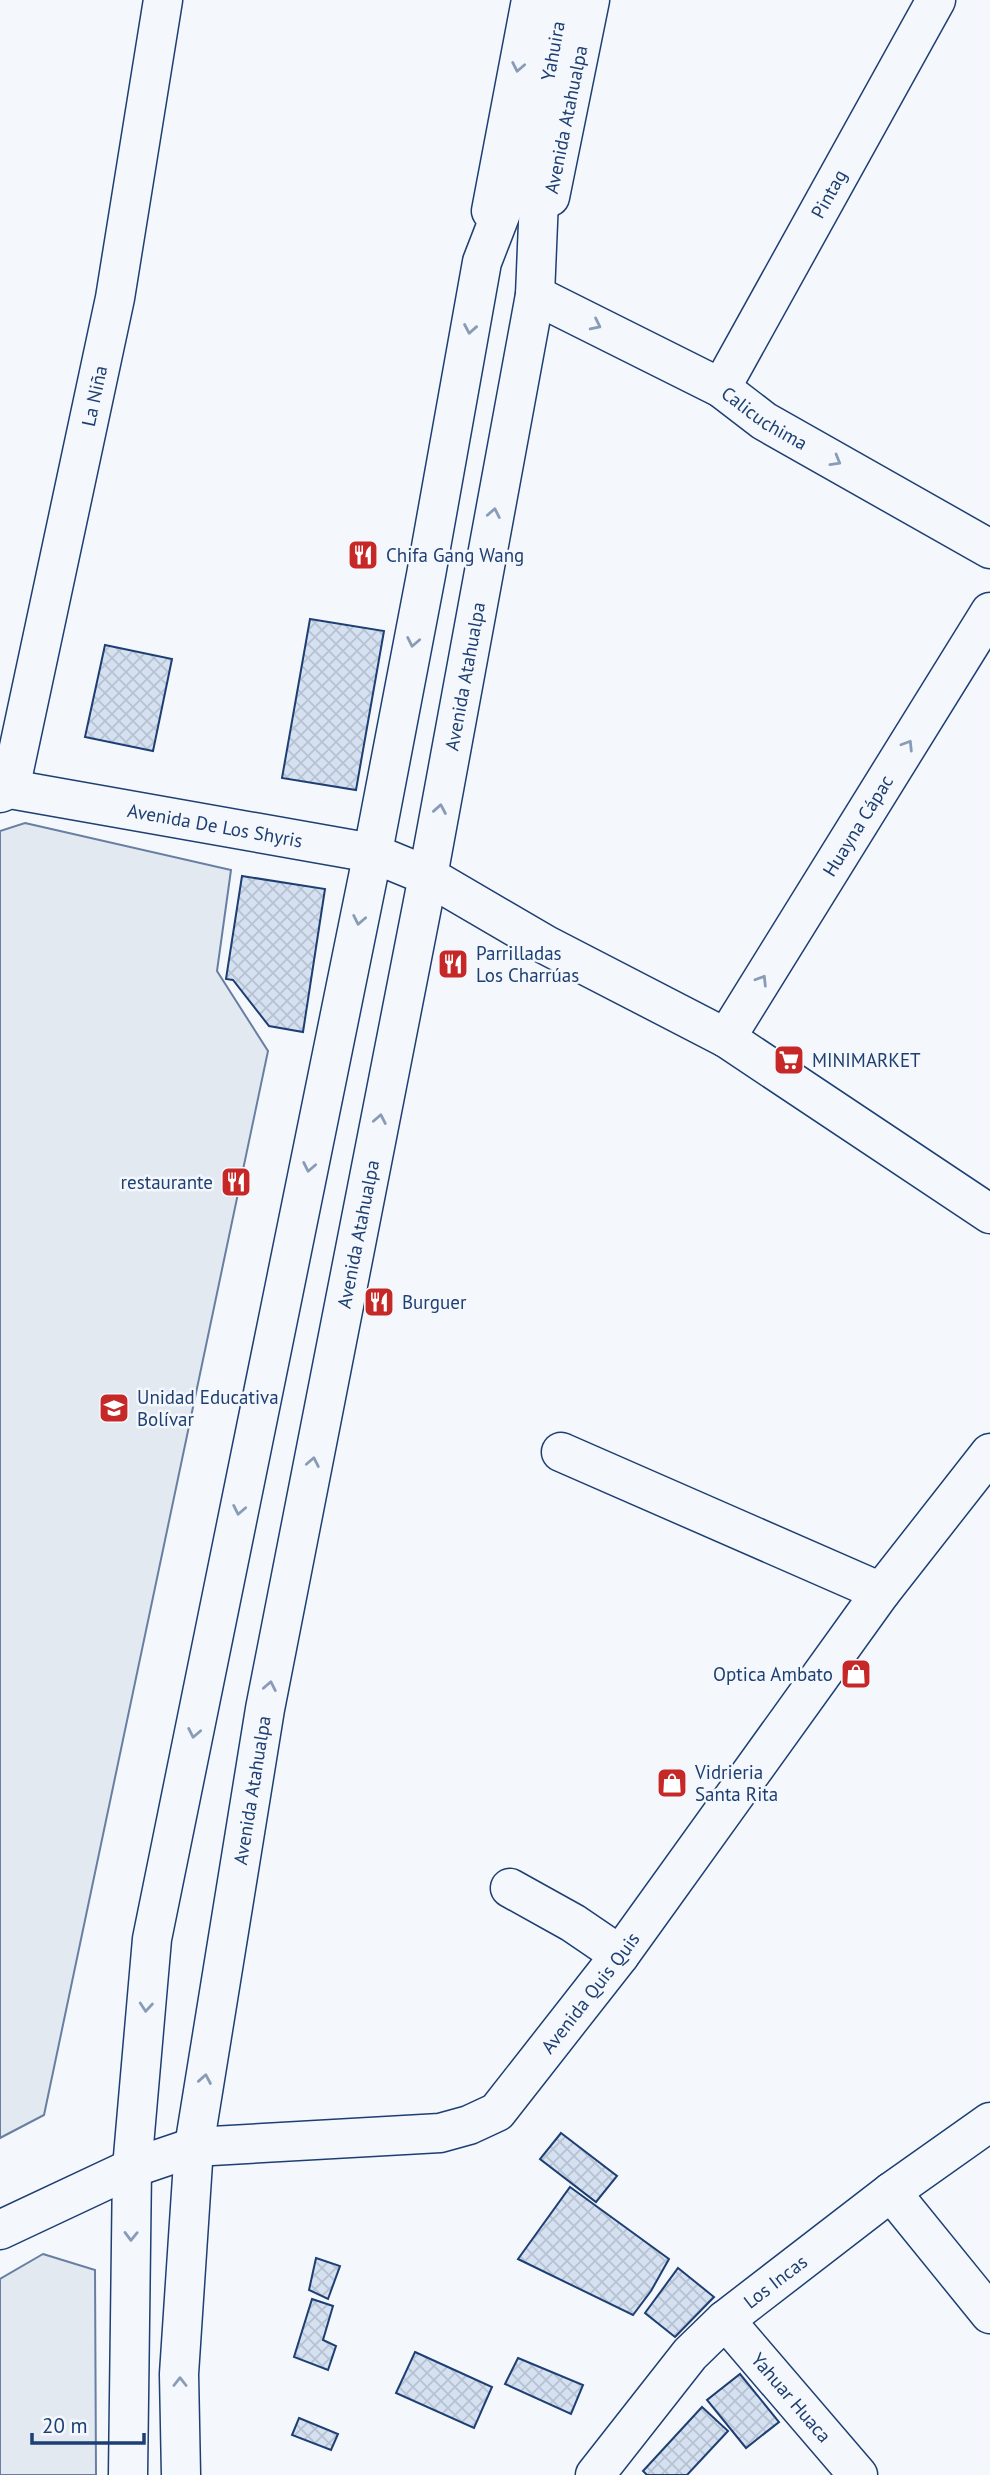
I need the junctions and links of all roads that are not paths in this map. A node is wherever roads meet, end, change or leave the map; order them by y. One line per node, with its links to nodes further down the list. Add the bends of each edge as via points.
1 (163, 0): 12 (main road, La Niña, via 115,298)
2 (530, 0): 7 (main road, one-way to 7)
3 (562, 0): 6 (main road, Yahuira)
4 (590, 0): 8 (main road, Avenida Atahualpa)
5 (936, 0): 9 (main road, Pintag)
6 (543, 103): 7 (main road); 8 (main road)
7 (482, 262): 13 (main road, one-way to 13)
8 (536, 280): 9 (main road, Calicuchima, one-way to 9); 14 (main road, Avenida Atahualpa, one-way to 8)
9 (721, 388): 10 (main road, Calicuchima, one-way to 10, via 764,421)
10 (990, 549)
11 (990, 612): 15 (main road, Huayna Cápac, one-way to 11)
12 (5, 791): 13 (main road, Avenida De Los Shyris)
13 (372, 853): 14 (main road, Avenida De Los Shyris); 24 (main road, one-way to 24, via 152,1939)
14 (428, 876): 15 (main road, Avenida De Los Shyris, via 546,945); 23 (main road, Avenida Atahualpa, one-way to 14, via 265,1709)
15 (726, 1038): 16 (main road, Avenida De Los Shyris)
16 (990, 1214)
17 (561, 1452): 19 (main road)
18 (990, 1453): 19 (main road, Avenida Quis Quis)
19 (881, 1592): 21 (main road, Avenida Quis Quis)
20 (510, 1888): 21 (main road)
21 (620, 1955): 23 (main road, Avenida Quis Quis, via 497,2112 440,2133)
22 (990, 2122): 25 (main road, Los Incas)
23 (194, 2147): 24 (main road, Avenida Quis Quis); 30 (main road, Avenida Atahualpa, one-way to 23, via 179,2374)
24 (132, 2168): 26 (main road, Avenida Quis Quis); 29 (main road, one-way to 29)
25 (891, 2192): 27 (main road); 28 (main road, Los Incas)
26 (0, 2230)
27 (990, 2314)
28 (725, 2320): 31 (main road, Los Incas, via 690,2354); 32 (main road, Yahuar Huaca)
29 (128, 2475)
30 (181, 2475)
31 (594, 2475)
32 (858, 2475)

